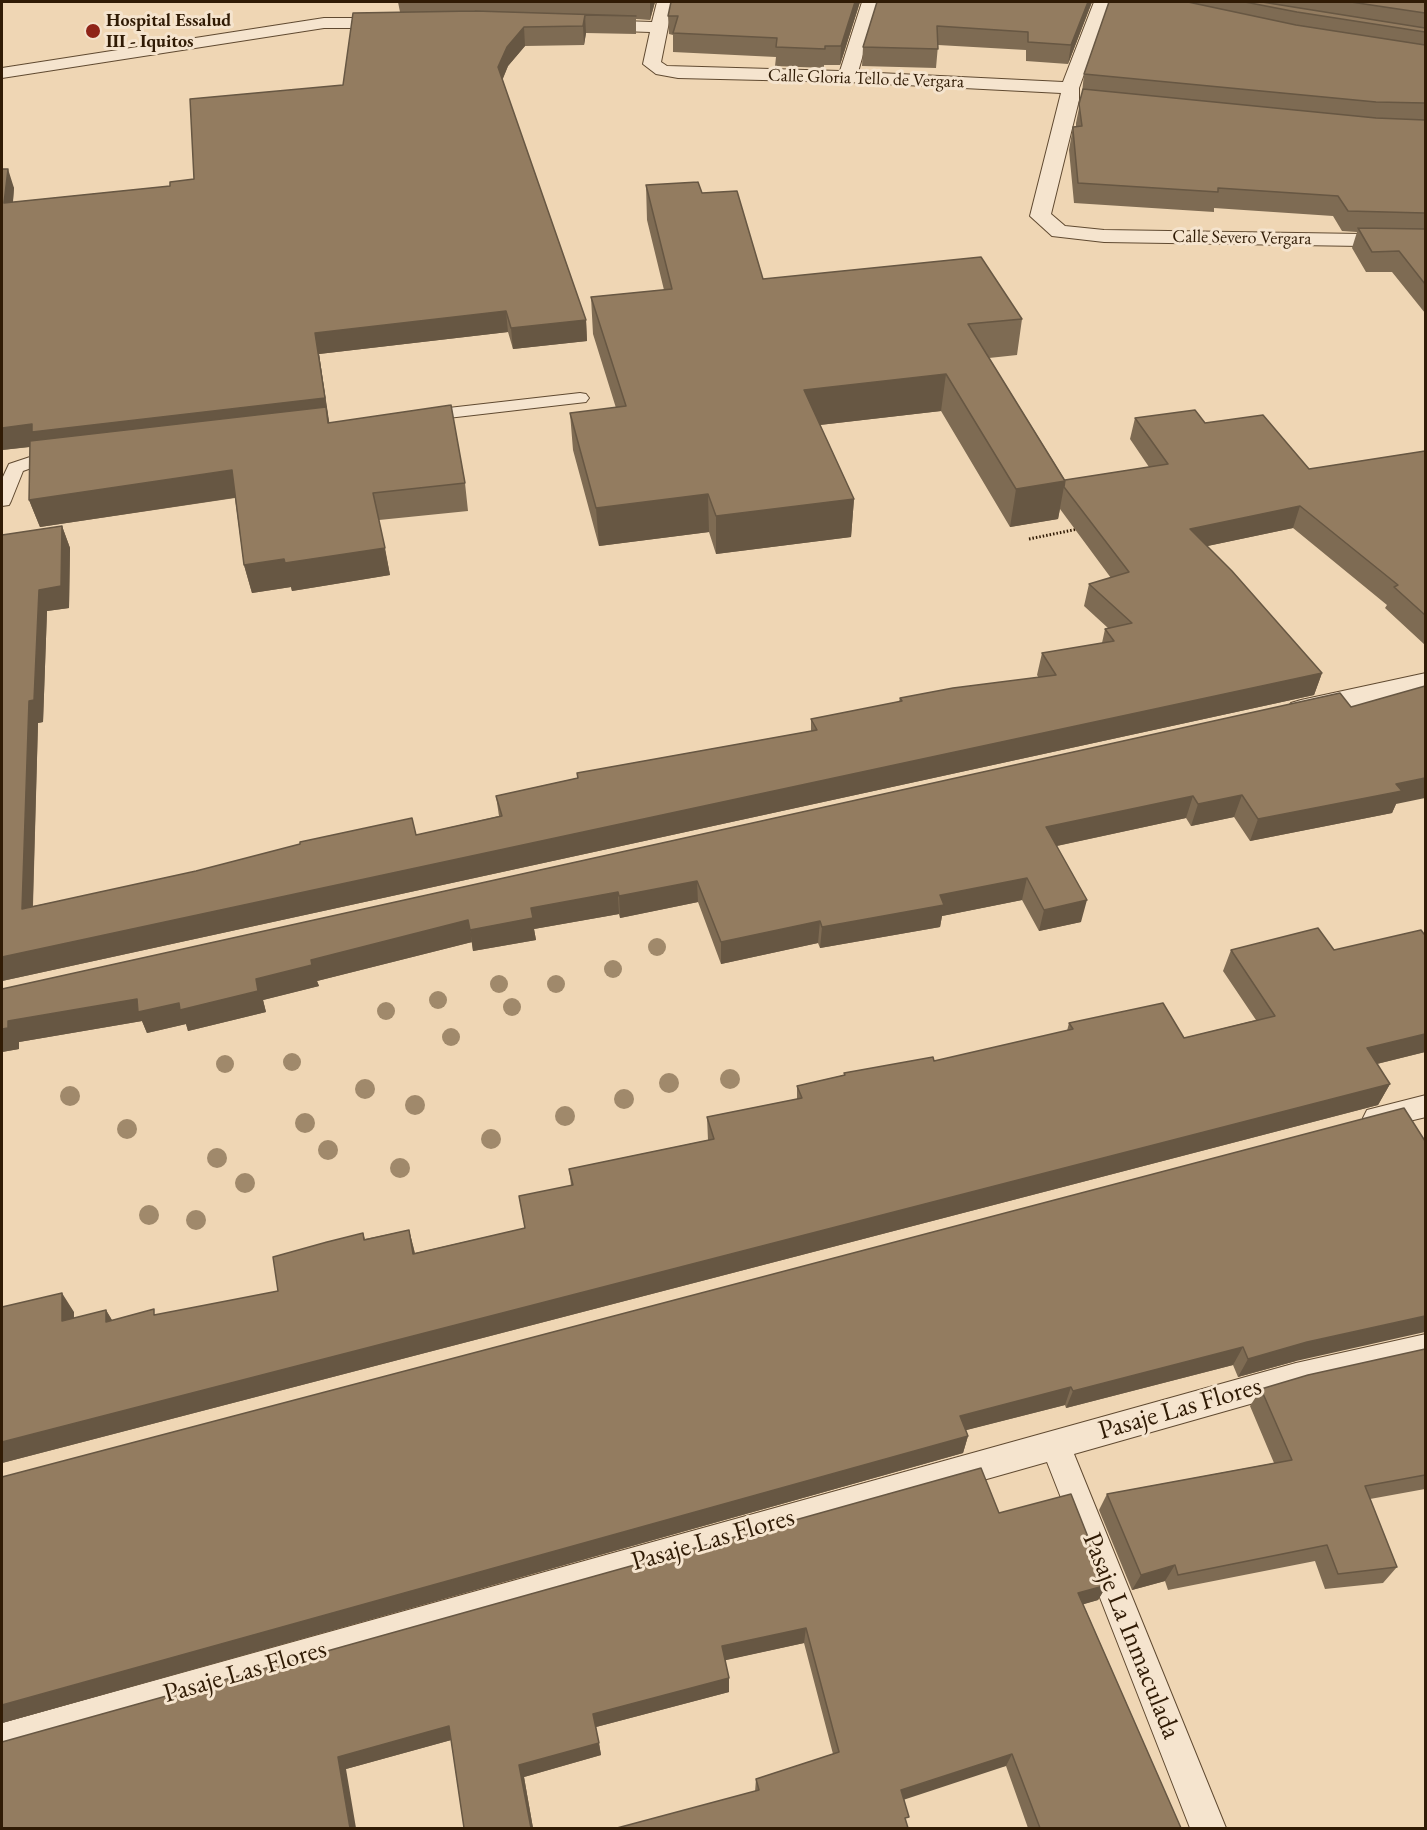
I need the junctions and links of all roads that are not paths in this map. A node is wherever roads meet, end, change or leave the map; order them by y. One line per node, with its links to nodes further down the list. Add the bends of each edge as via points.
1 (665, 2): 6 (street)
2 (870, 2): 8 (street)
3 (1102, 2): 9 (street)
4 (418, 23): 7 (street, via 324,23)
5 (580, 25): 6 (street)
6 (659, 27): 8 (street, Calle Gloria Tello de Vergara, via 652,64 662,70)
7 (2, 73)
8 (847, 77): 9 (street, Calle Gloria Tello de Vergara)
9 (1070, 94): 10 (street, Calle Gloria Tello de Vergara); 11 (street, Calle Severo Vergara, via 1040,216 1059,232)
10 (1093, 102)
11 (1425, 241)
12 (580, 398): 13 (lane)
13 (402, 418)
14 (81, 455): 15 (lane, via 33,461 15,468)
15 (2, 501)
16 (1425, 682): 17 (street)
17 (1274, 716)
18 (1425, 1106): 19 (lane)
19 (1356, 1124)
20 (1425, 1348): 21 (lane, Pasaje Las Flores, via 1296,1377)
21 (1055, 1444): 22 (lane, Pasaje Las Flores); 23 (lane, Pasaje La Inmaculada)
22 (2, 1740)
23 (1208, 1828)

